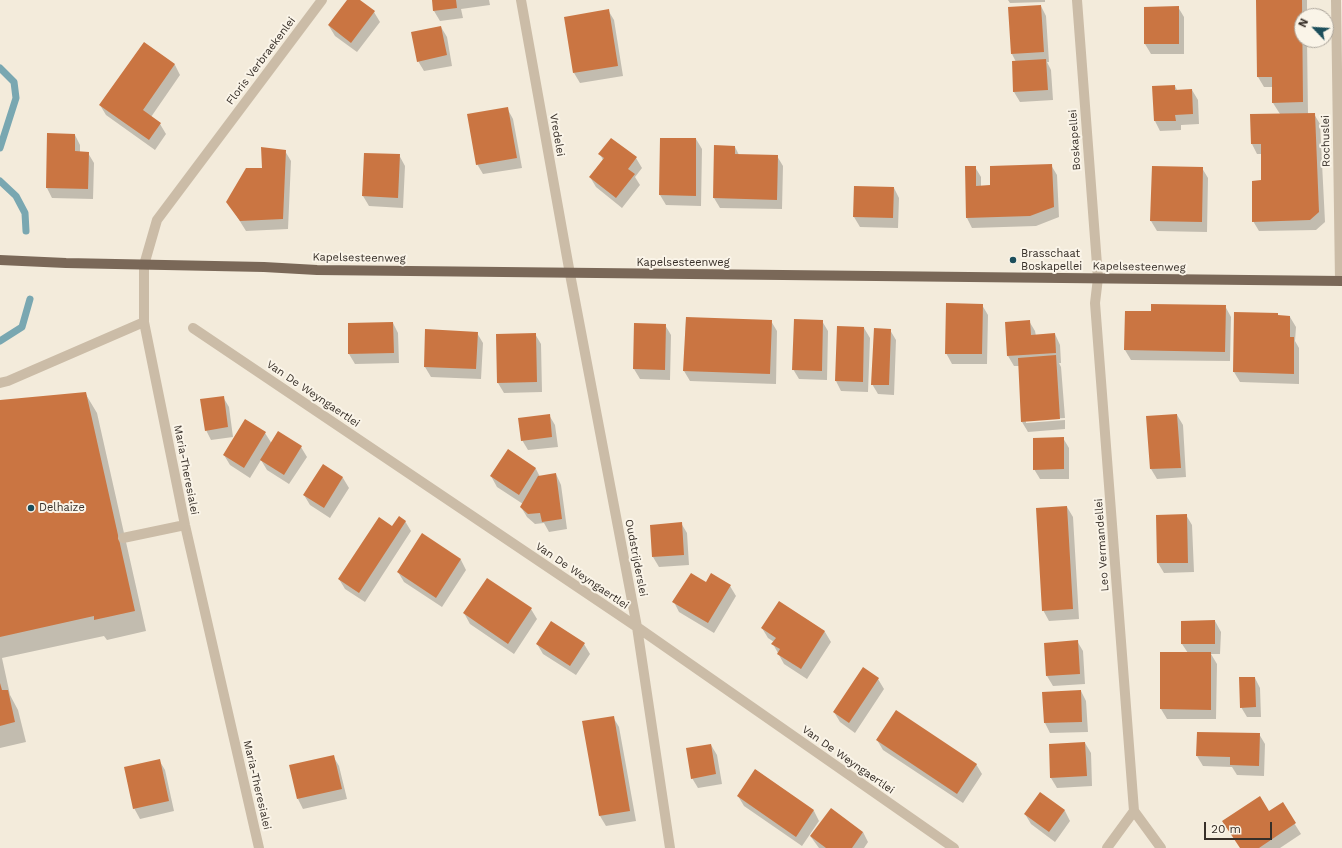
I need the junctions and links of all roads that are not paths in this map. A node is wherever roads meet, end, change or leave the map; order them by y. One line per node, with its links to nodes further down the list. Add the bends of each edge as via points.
1 (322, 0): 5 (street, Floris Verbraekenlei)
2 (521, 0): 8 (street, Vredelei)
3 (1077, 0): 9 (street, Boskapellei)
4 (1336, 0): 10 (street, Rochuslei)
5 (235, 118): 7 (street, Maria-Theresialei, via 157,220)
6 (0, 260): 7 (main road, Kapelsesteenweg)
7 (144, 265): 8 (main road, Kapelsesteenweg); 11 (street, Maria-Theresialei)
8 (570, 274): 9 (main road, Kapelsesteenweg); 16 (street, Oudstrijderslei)
9 (1098, 278): 10 (main road, Kapelsesteenweg); 17 (street, Leo Vermandellei, via 1095,303)
10 (1341, 281)
11 (144, 322): 13 (street); 14 (street, Maria-Theresialei)
12 (193, 328): 16 (street, Van De Weyngaertlei)
13 (0, 383)
14 (185, 526): 15 (street); 18 (street, Maria-Theresialei)
15 (123, 538)
16 (637, 628): 19 (street, Oudstrijderslei); 20 (street, Van De Weyngaertlei)
17 (1134, 811): 21 (street); 22 (street)
18 (259, 848)
19 (670, 848)
20 (954, 848)
21 (1107, 848)
22 (1161, 848)

